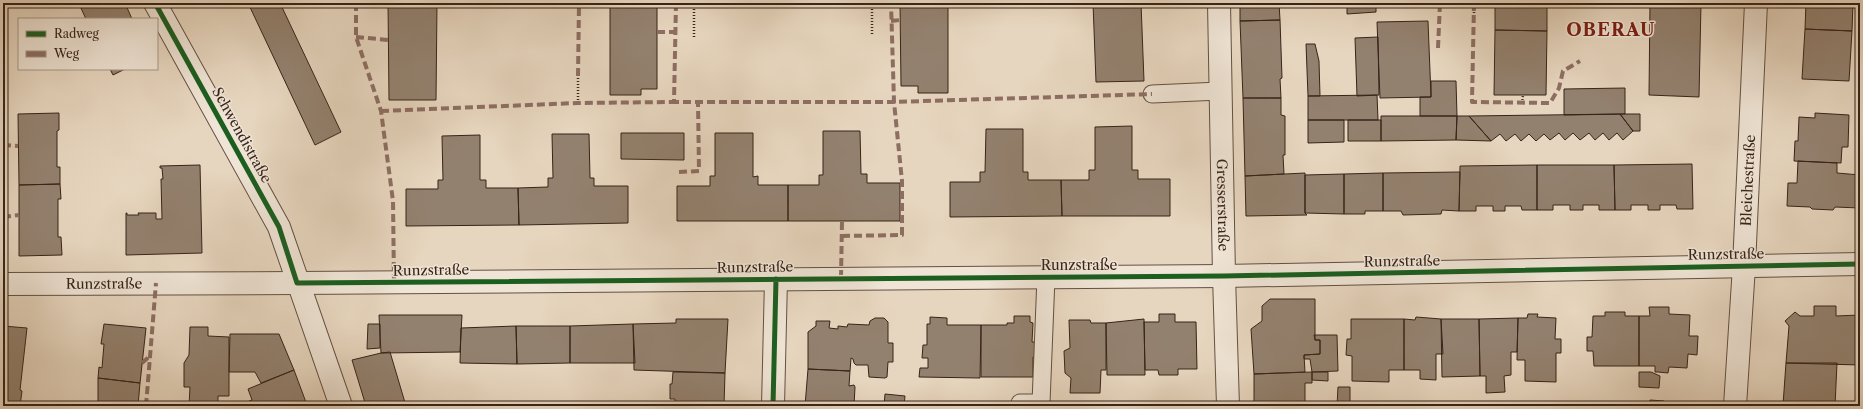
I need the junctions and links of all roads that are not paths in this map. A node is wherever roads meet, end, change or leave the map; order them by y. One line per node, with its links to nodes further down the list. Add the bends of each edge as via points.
1 (155, 3): 11 (street, Schwendistraße, via 279,226)
2 (1219, 3): 4 (street, Gresserstraße)
3 (1756, 3): 7 (street, Bleichestraße)
4 (1220, 91): 5 (lane); 8 (street, Gresserstraße)
5 (1152, 94)
6 (1860, 264): 7 (street, Runzstraße)
7 (1744, 266): 8 (street, Runzstraße); 17 (street, Bleichestraße)
8 (1224, 276): 9 (street, Runzstraße); 16 (street, Gresserstraße)
9 (1046, 277): 10 (street, Runzstraße); 13 (lane, via 1041,403)
10 (776, 279): 11 (street, Runzstraße); 15 (street)
11 (297, 283): 12 (street, Runzstraße); 14 (street, Schwendistraße)
12 (3, 284)
13 (1020, 403)
14 (341, 406)
15 (773, 406)
16 (1228, 406)
17 (1735, 406)

